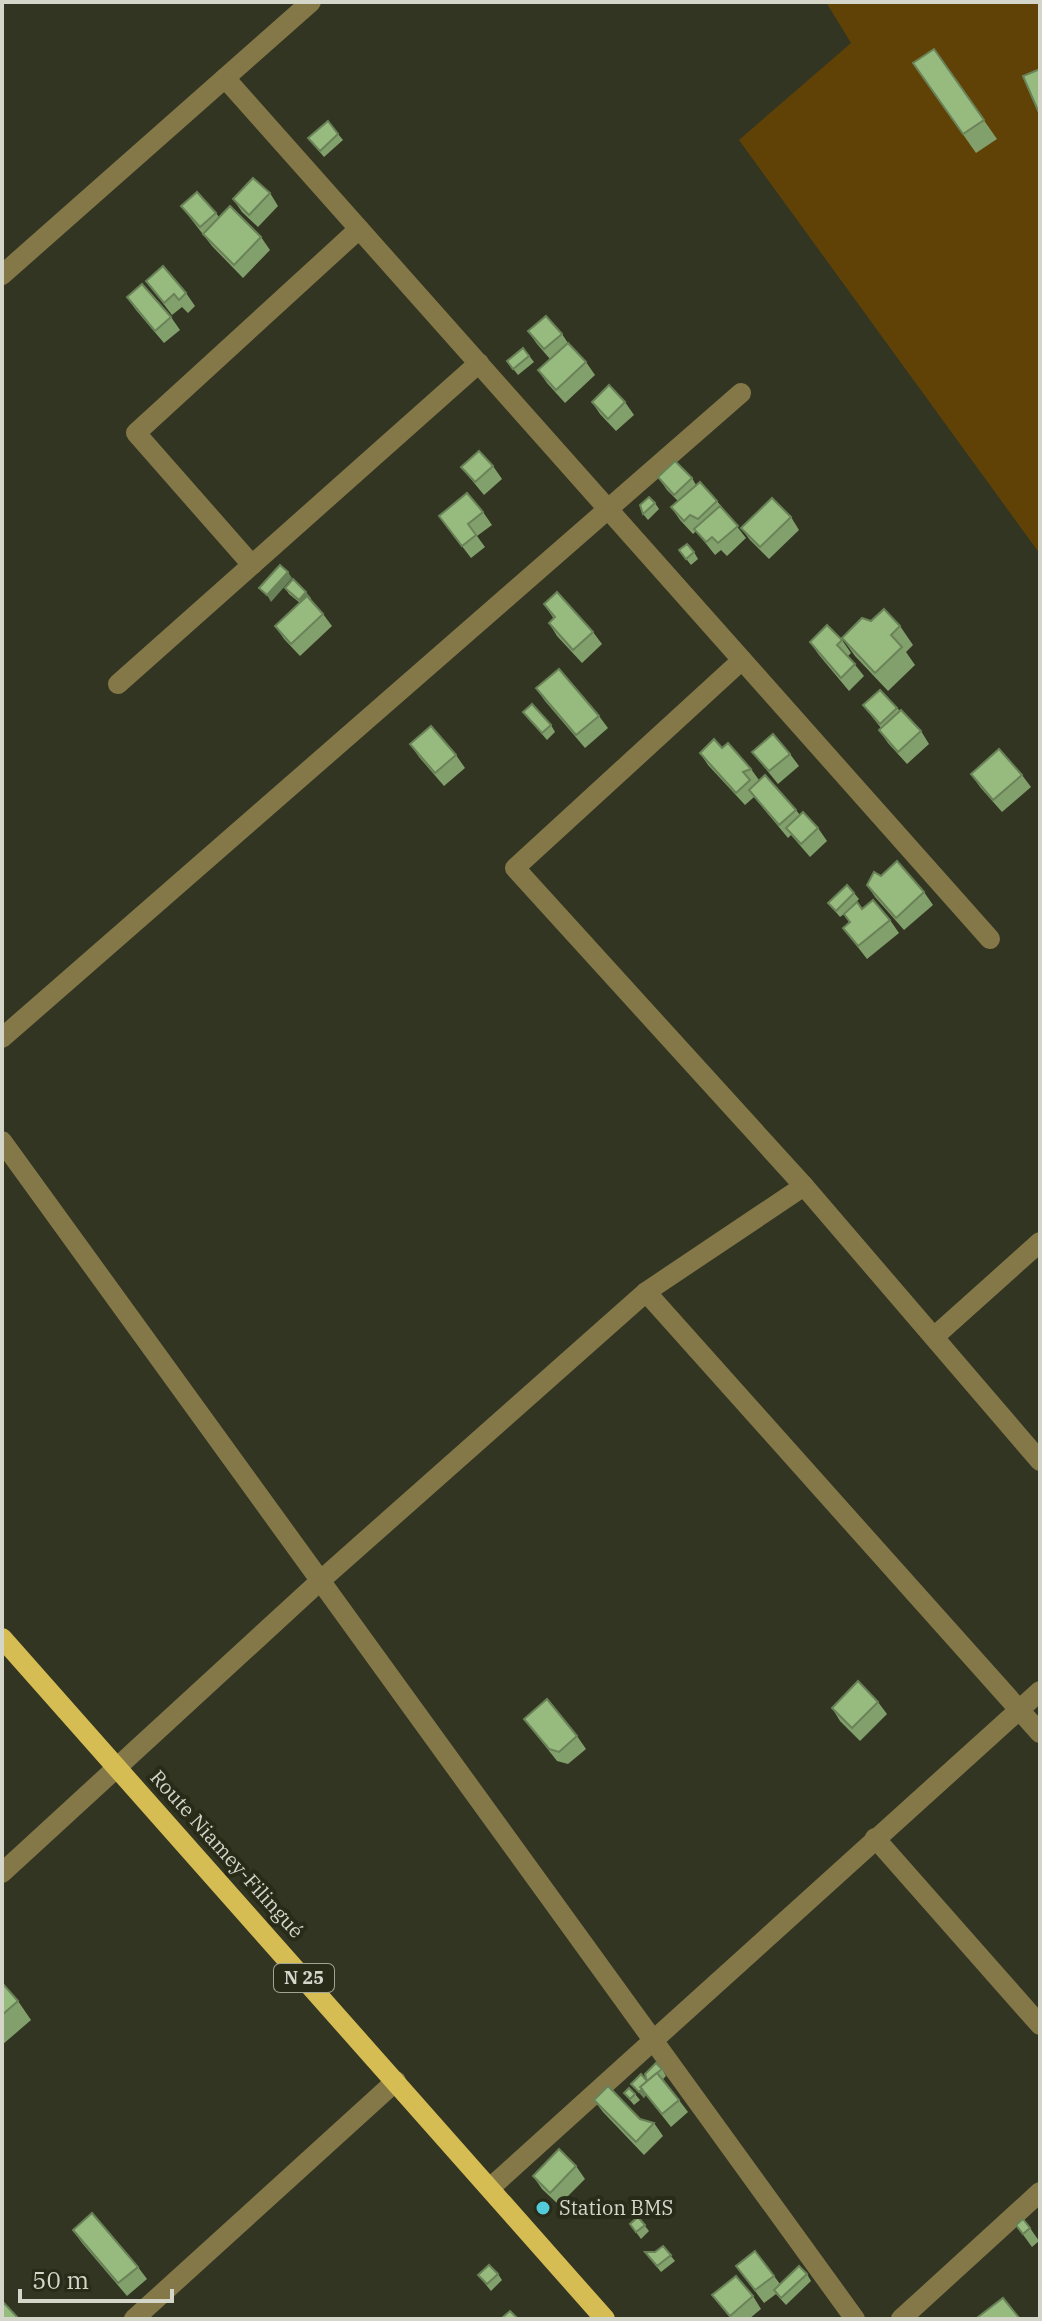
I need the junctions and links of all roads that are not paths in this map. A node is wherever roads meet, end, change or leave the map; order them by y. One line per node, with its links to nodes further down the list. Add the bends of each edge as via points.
1 (311, 2): 2 (street)
2 (225, 78): 3 (street); 4 (street)
3 (359, 229): 5 (street); 8 (street, via 136,433)
4 (2, 275)
5 (479, 363): 7 (street); 8 (street)
6 (741, 393): 7 (street)
7 (608, 509): 9 (street); 12 (street)
8 (252, 565): 10 (street)
9 (742, 660): 11 (street); 14 (street, via 515,868)
10 (118, 684)
11 (990, 939)
12 (2, 1038)
13 (2, 1141): 19 (street)
14 (804, 1186): 16 (street); 17 (street)
15 (1040, 1242): 17 (street)
16 (646, 1292): 19 (street); 22 (street)
17 (934, 1337): 18 (street)
18 (1040, 1461)
19 (320, 1581): 24 (street); 28 (street)
20 (2, 1638): 24 (main road, Route Niamey-Filingué / N 25)
21 (1040, 1691): 22 (street)
22 (1018, 1709): 23 (street); 25 (street)
23 (1040, 1733)
24 (118, 1768): 26 (street); 29 (main road, Route Niamey-Filingué / N 25)
25 (875, 1838): 27 (street); 28 (street)
26 (2, 1873)
27 (1040, 2025)
28 (653, 2041): 30 (street); 34 (street)
29 (396, 2081): 30 (main road, Route Niamey-Filingué / N 25); 32 (street)
30 (490, 2188): 33 (main road, Route Niamey-Filingué / N 25)
31 (1040, 2192): 35 (street)
32 (134, 2319)
33 (605, 2319)
34 (855, 2319)
35 (901, 2319)

